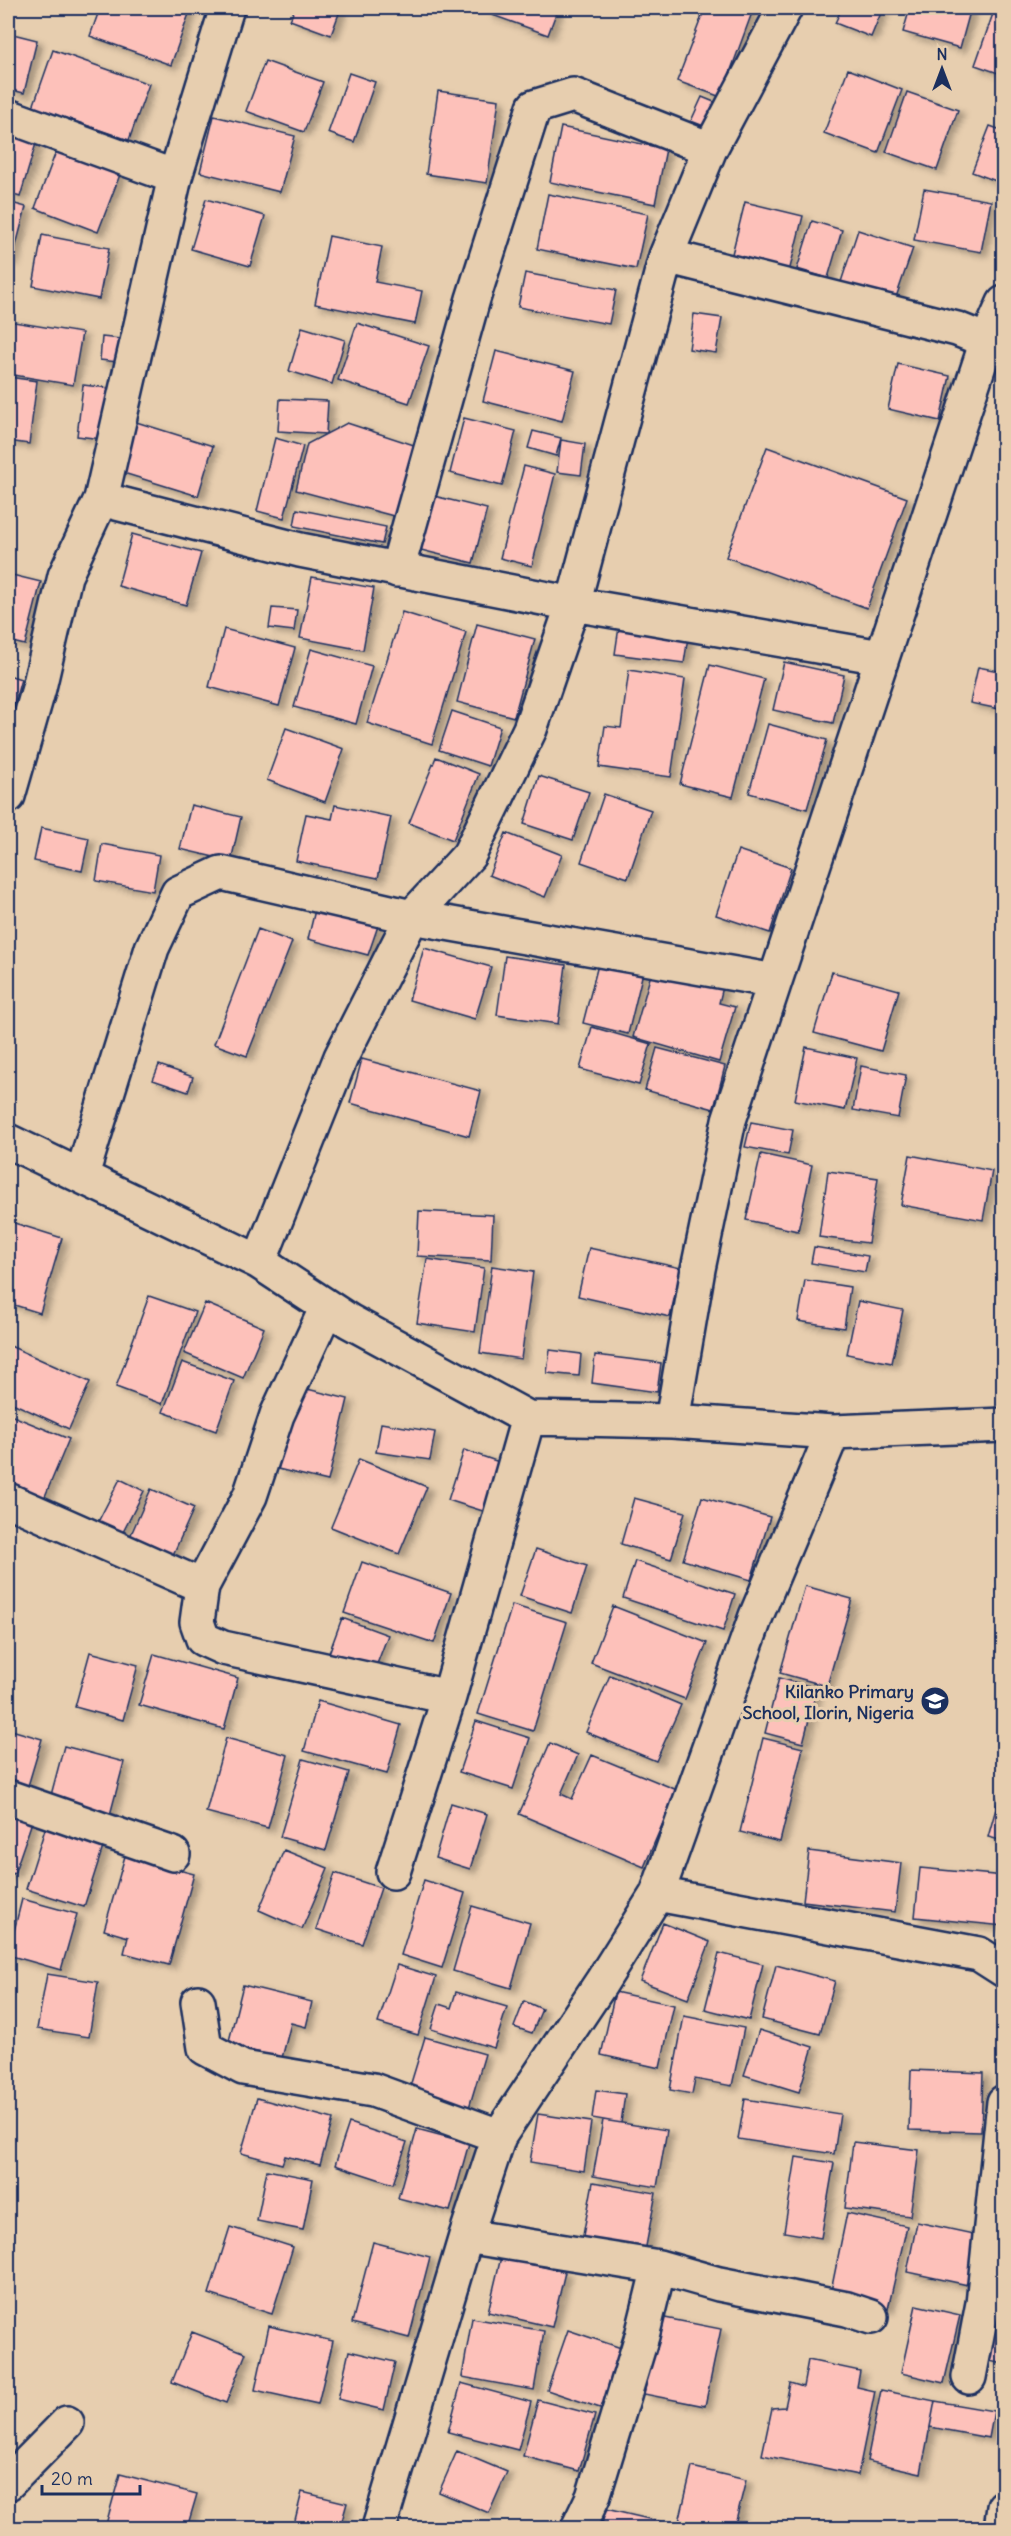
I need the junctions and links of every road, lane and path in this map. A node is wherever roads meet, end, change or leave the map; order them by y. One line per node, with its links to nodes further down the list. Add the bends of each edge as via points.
1 (227, 8): 5 (street)
2 (785, 8): 4 (street)
3 (8, 116): 5 (street)
4 (710, 148): 6 (street); 10 (street, via 573,95 534,107 473,299)
5 (175, 177): 9 (street)
6 (666, 256): 8 (street, via 957,329); 11 (street)
7 (1004, 303): 8 (street)
8 (987, 341): 12 (street)
9 (101, 499): 10 (street, via 300,550); 13 (street, via 65,576)
10 (397, 570): 11 (street)
11 (573, 604): 12 (street); 14 (street, via 530,729 469,855)
12 (881, 657): 15 (street)
13 (8, 796)
14 (412, 917): 15 (street); 17 (street, via 221,873 178,893 152,948); 18 (street, via 341,1057)
15 (775, 981): 21 (street, via 729,1120)
16 (8, 1141): 17 (street)
17 (82, 1175): 18 (street)
18 (259, 1262): 19 (street)
19 (327, 1307): 20 (street); 25 (street, via 277,1415 250,1496)
20 (528, 1418): 21 (street); 26 (street)
21 (672, 1421): 23 (street)
22 (1004, 1425): 23 (street)
23 (833, 1432): 30 (street, via 756,1616)
24 (8, 1500): 25 (street)
25 (201, 1586): 26 (street, via 197,1622 203,1639 223,1648)
26 (449, 1697): 29 (street)
27 (8, 1797): 28 (street)
28 (173, 1854)
29 (393, 1872)
30 (657, 1894): 31 (street, via 979,1954); 34 (street)
31 (1004, 1970)
32 (198, 2002): 34 (street, via 205,2048 243,2068 373,2090)
33 (1004, 2102): 38 (street, via 983,2303)
34 (499, 2136): 35 (street)
35 (466, 2236): 36 (street); 42 (street)
36 (658, 2267): 37 (street, via 720,2284 847,2308); 43 (street, via 642,2336 593,2497)
37 (871, 2317)
38 (969, 2377)
39 (67, 2423): 40 (street)
40 (8, 2483)
41 (1004, 2507): 44 (street)
42 (379, 2529)
43 (578, 2529)
44 (1001, 2529)

